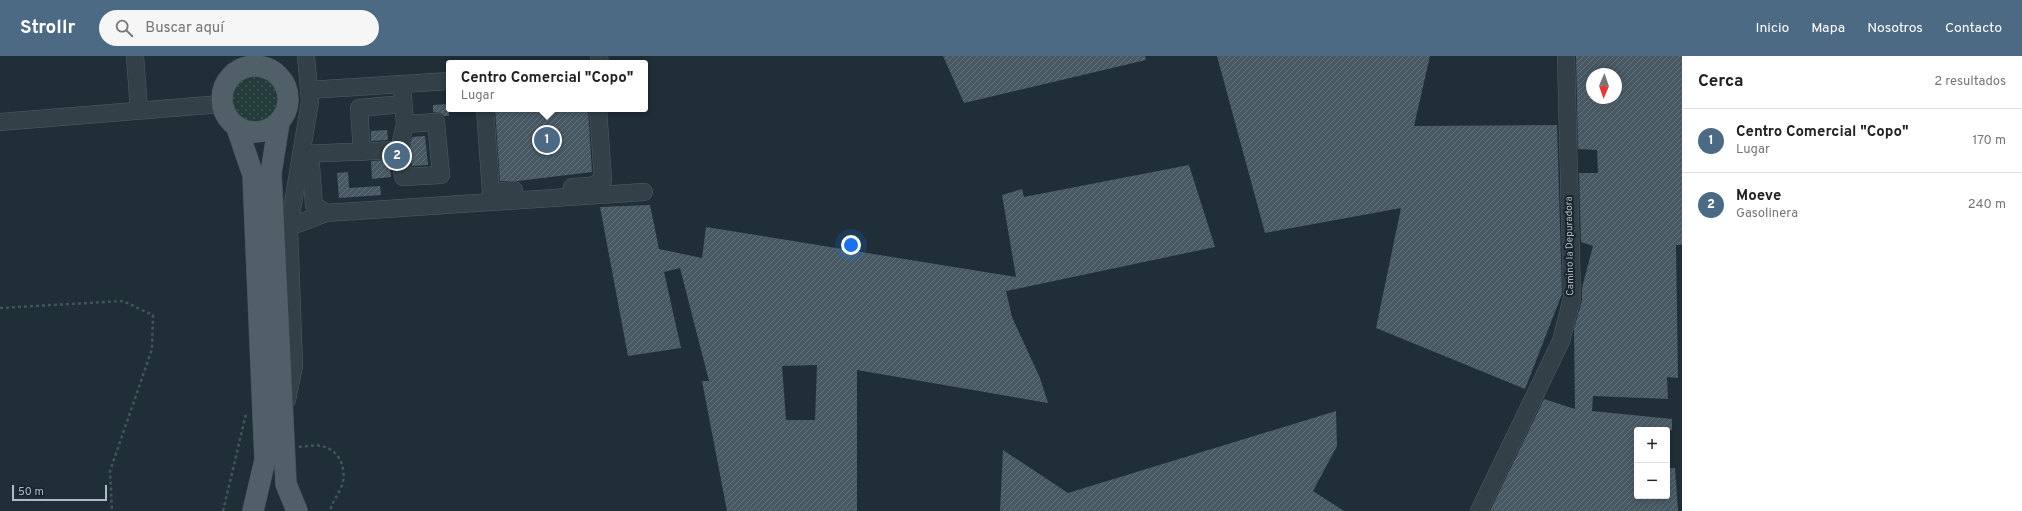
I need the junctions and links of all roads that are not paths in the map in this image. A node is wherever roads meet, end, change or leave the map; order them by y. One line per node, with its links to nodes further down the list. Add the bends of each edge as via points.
1 (135, 56): 12 (street)
2 (234, 56): 6 (main road)
3 (306, 56): 9 (street)
4 (1566, 56): 30 (street, Camino la Depuradora, via 1572,298 1561,341)
5 (270, 63): 6 (main road, via 239,69); 17 (main road, via 286,85 288,95 285,115)
6 (229, 76): 10 (main road, via 223,89)
7 (446, 81): 8 (street)
8 (402, 84): 9 (street); 11 (street)
9 (309, 90): 22 (street)
10 (221, 104): 12 (street); 19 (main road, via 230,122)
11 (404, 104): 18 (street); 21 (street, via 358,108)
12 (139, 110): 16 (street)
13 (485, 112): 14 (street, via 491,192 592,186 603,180)
14 (598, 112)
15 (605, 112): 23 (street, via 612,168)
16 (0, 122)
17 (278, 123): 19 (main road, via 259,132 248,132); 27 (main road, via 270,173)
18 (405, 124): 20 (street); 20 (street, via 436,122 441,175 403,177)
19 (238, 128): 28 (main road, via 253,175 265,460)
20 (399, 150): 21 (street)
21 (362, 152): 22 (street)
22 (306, 154): 25 (street, via 314,205); 26 (street)
23 (606, 168)
24 (644, 192): 25 (street)
25 (326, 213): 26 (street)
26 (289, 227): 27 (street, via 294,366)
27 (283, 422): 29 (main road, via 286,484)
28 (253, 511)
29 (297, 511)
30 (1479, 511)

